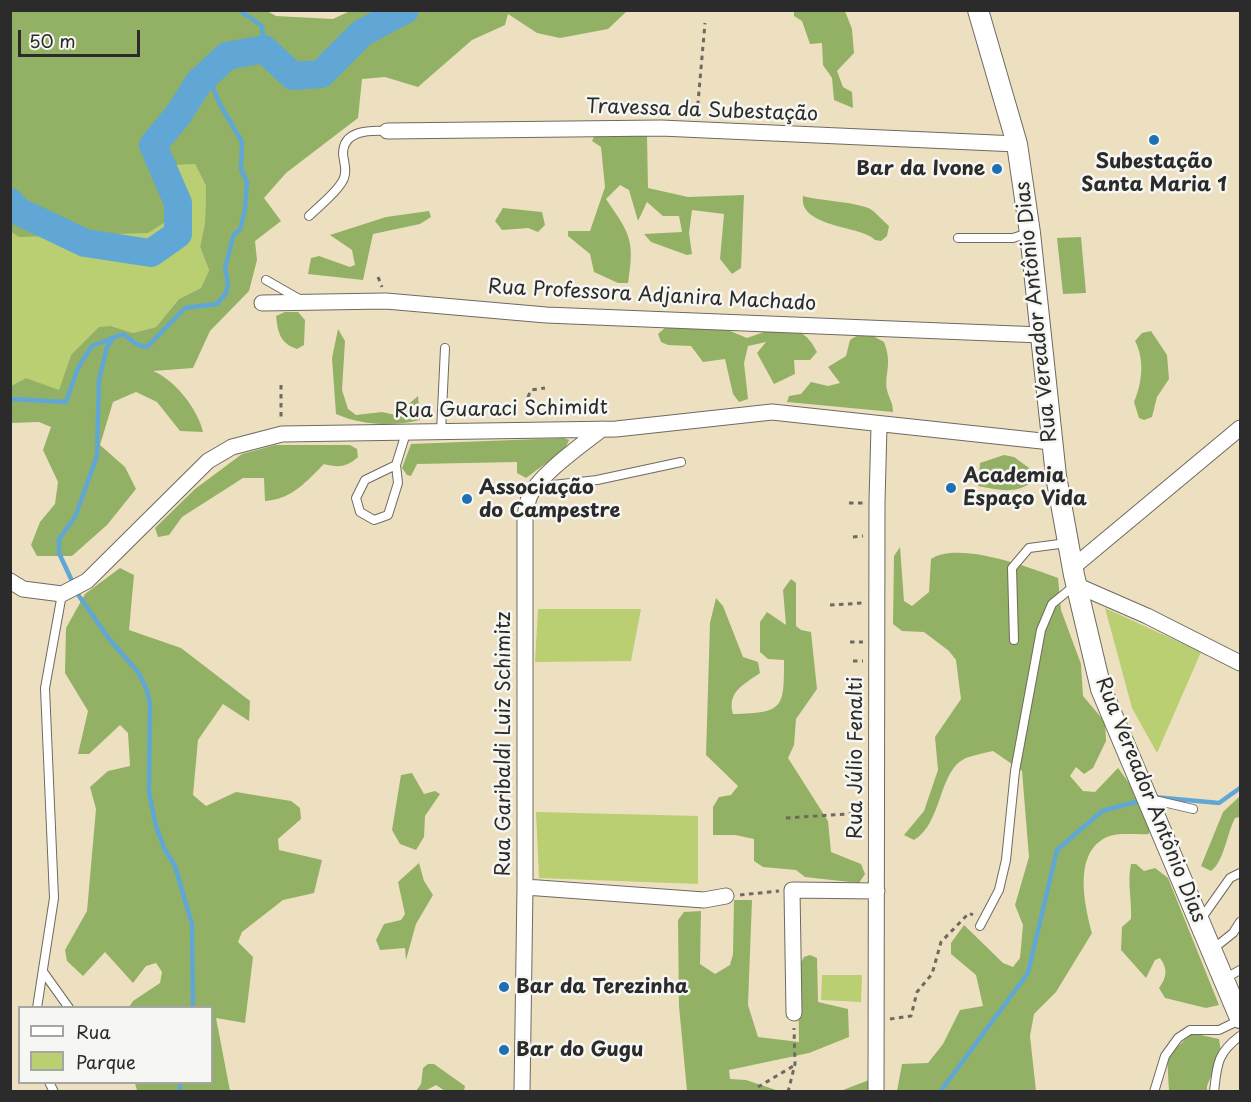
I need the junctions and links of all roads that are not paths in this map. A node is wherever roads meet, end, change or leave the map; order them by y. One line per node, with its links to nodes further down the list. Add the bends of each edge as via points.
1 (978, 10): 3 (street, Rua Vereador Antônio Dias)
2 (387, 131): 3 (street, Travessa da Subestação, via 695,130); 4 (lane, via 364,130 349,138 343,151 342,182)
3 (1017, 144): 5 (street, Rua Vereador Antônio Dias)
4 (309, 216)
5 (1030, 233): 6 (lane, via 1013,238); 10 (street, Rua Vereador Antônio Dias)
6 (958, 238)
7 (266, 280): 8 (lane)
8 (303, 302): 9 (street, Rua Professora Adjanira Machado); 10 (street, Rua Professora Adjanira Machado, via 386,300 546,315)
9 (262, 303)
10 (1041, 335): 17 (street, Rua Vereador Antônio Dias)
11 (445, 348): 15 (lane)
12 (879, 426): 14 (street, Rua Guaraci Schimidt, via 772,412); 17 (street, Rua Guaraci Schimidt); 31 (street, Rua Júlio Fenalti)
13 (1240, 428): 22 (street)
14 (602, 429): 15 (street, Rua Guaraci Schimidt); 20 (street, Rua Garibaldi Luiz Schimitz)
15 (441, 432): 16 (street, Rua Guaraci Schimidt)
16 (406, 433): 19 (lane); 24 (street, Rua Guaraci Schimidt, via 282,434 232,447 208,461 87,581)
17 (1051, 442): 21 (street, Rua Vereador Antônio Dias)
18 (681, 462): 20 (lane, via 597,480)
19 (396, 465): 19 (lane, via 365,480 356,498 360,512 374,520 388,515 393,506 398,483)
20 (534, 488): 30 (street, Rua Garibaldi Luiz Schimitz, via 525,517)
21 (1067, 543): 22 (street, Rua Vereador Antônio Dias); 25 (lane, via 1029,548 1012,568)
22 (1074, 577): 26 (street); 27 (street, Rua Vereador Antônio Dias, via 1101,689); 35 (lane, via 1052,604 1041,630 1015,771 1006,860 999,890)
23 (10, 581): 24 (street, via 23,589)
24 (62, 594): 37 (lane, via 45,688 54,898)
25 (1014, 640)
26 (1240, 663)
27 (1148, 798): 28 (lane); 33 (street, Rua Vereador Antônio Dias)
28 (1192, 808)
29 (1240, 873): 33 (lane, via 1230,878)
30 (525, 887): 32 (street, via 704,900); 44 (street, Rua Garibaldi Luiz Schimitz)
31 (877, 891): 41 (street, via 792,890); 45 (street, Rua Júlio Fenalti)
32 (726, 896)
33 (1200, 920): 36 (street, Rua Vereador Antônio Dias)
34 (1240, 922): 36 (lane)
35 (980, 926)
36 (1212, 950): 38 (street, Rua Vereador Antônio Dias)
37 (44, 973): 39 (lane); 40 (lane)
38 (1232, 974): 42 (street, Rua Vereador Antônio Dias)
39 (37, 1006)
40 (68, 1006)
41 (794, 1013)
42 (1240, 1019): 46 (lane, via 1219,1030 1190,1030 1178,1038 1165,1056)
43 (1240, 1036): 47 (lane, via 1228,1045 1217,1062)
44 (522, 1092)
45 (876, 1092)
46 (1154, 1092)
47 (1215, 1092)

